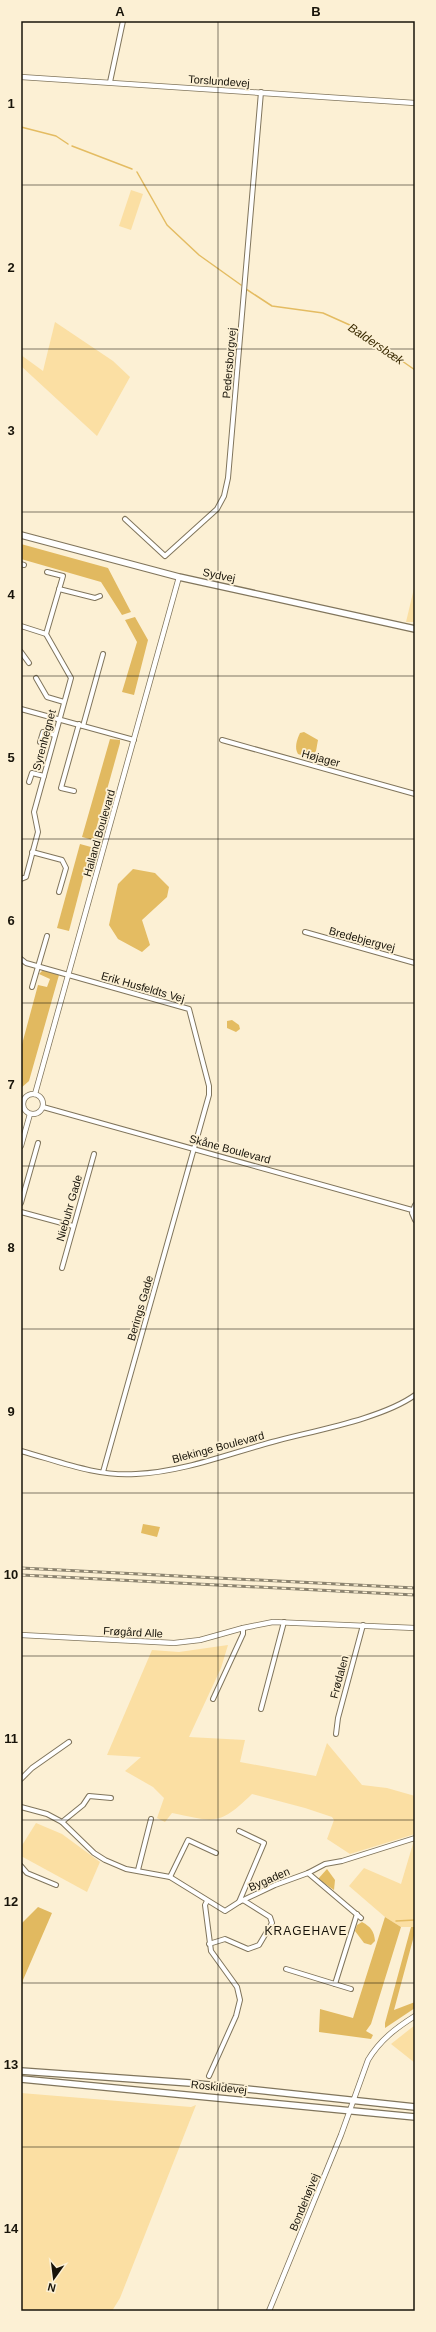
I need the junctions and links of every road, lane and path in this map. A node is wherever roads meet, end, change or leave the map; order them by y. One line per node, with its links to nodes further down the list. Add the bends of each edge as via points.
1 (123, 21): 3 (street)
2 (21, 77): 3 (street, Torslundevej)
3 (110, 82): 4 (street, Torslundevej)
4 (261, 92): 5 (street, Torslundevej); 6 (street, Pedersborgvej, via 226,490 217,509 165,556)
5 (415, 103)
6 (125, 519)
7 (21, 535): 9 (main road, Sydvej)
8 (47, 572): 10 (street, via 63,576)
9 (179, 577): 13 (main road, Sydvej); 24 (street, Halland Boulevard)
10 (59, 589): 11 (street, via 96,598); 14 (street)
11 (100, 596)
12 (21, 628): 14 (street)
13 (415, 629)
14 (46, 634): 19 (street, Syrenhegnet, via 71,678)
15 (21, 652): 17 (street)
16 (103, 654): 22 (street)
17 (29, 663)
18 (36, 678): 19 (street, via 47,697)
19 (64, 702): 21 (street, Syrenhegnet)
20 (21, 709): 21 (street)
21 (59, 719): 22 (street); 23 (street, Syrenhegnet)
22 (81, 725): 24 (street); 29 (street, via 61,788)
23 (55, 735): 26 (street, via 43,732); 27 (street, Syrenhegnet)
24 (134, 740): 39 (street, Halland Boulevard)
25 (222, 740): 30 (street, Højager)
26 (40, 742)
27 (44, 776): 28 (street, via 32,773); 31 (street, Syrenhegnet, via 34,812 39,830)
28 (29, 782)
29 (74, 791)
30 (415, 794)
31 (32, 852): 32 (street, Syrenhegnet, via 26,878); 33 (street, via 62,860 66,868)
32 (21, 879)
33 (59, 892)
34 (304, 932): 37 (street, Bredebjergvej)
35 (47, 936): 38 (street)
36 (21, 959): 38 (street)
37 (415, 963)
38 (38, 967): 39 (street); 40 (street)
39 (69, 975): 41 (street, Halland Boulevard); 47 (street, Erik Husfeldts Vej, via 189,1009 209,1090)
40 (32, 987)
41 (35, 1094): 42 (street); 43 (street, via 42,1099)
42 (22, 1101): 44 (street)
43 (43, 1107): 44 (street, via 36,1114); 47 (street, Skåne Boulevard)
44 (30, 1114): 46 (street)
45 (38, 1143): 49 (street)
46 (21, 1146)
47 (194, 1148): 52 (street, Skåne Boulevard); 59 (street, Berings Gade)
48 (94, 1154): 55 (street, Niebuhr Gade)
49 (22, 1197): 50 (street)
50 (21, 1203)
51 (415, 1205): 52 (street)
52 (412, 1210): 54 (street)
53 (21, 1212): 55 (street)
54 (415, 1220)
55 (74, 1226): 56 (street, Niebuhr Gade)
56 (62, 1268)
57 (415, 1395): 59 (street, Blekinge Boulevard, via 383,1412 167,1470 136,1474)
58 (21, 1451): 59 (street, Blekinge Boulevard)
59 (104, 1472)
60 (284, 1622): 61 (street, Frøgård Alle); 62 (street, Frøgård Alle); 66 (street)
61 (363, 1625): 63 (street, Frøgård Alle); 67 (street, Frødalen)
62 (242, 1628): 64 (street, Frøgård Alle, via 200,1640 174,1643); 65 (street, via 243,1634)
63 (415, 1628)
64 (21, 1635)
65 (213, 1699)
66 (261, 1709)
67 (336, 1734)
68 (69, 1742): 69 (street)
69 (21, 1779)
70 (111, 1798): 73 (street, via 89,1796 83,1805)
71 (21, 1807): 73 (street, Bygaden, via 47,1814)
72 (151, 1819): 78 (street)
73 (62, 1822): 78 (street, Bygaden, via 104,1860 122,1868)
74 (239, 1831): 83 (street, via 264,1842)
75 (415, 1838): 79 (street, Bygaden, via 325,1864)
76 (216, 1853): 80 (street, via 188,1840)
77 (21, 1866): 81 (street, via 27,1873)
78 (138, 1870): 80 (street, Bygaden)
79 (308, 1873): 83 (street, Bygaden, via 274,1885); 86 (street, via 359,1916)
80 (170, 1877): 82 (street, Bygaden)
81 (56, 1885)
82 (207, 1901): 83 (street, Bygaden, via 225,1911); 84 (street, via 205,1905)
83 (241, 1901): 84 (street, via 270,1917 272,1923 259,1946 248,1949 225,1939)
84 (209, 1944): 90 (street, via 214,1956 237,1987 240,2000 236,2016)
85 (286, 1969): 86 (street)
86 (335, 1984): 87 (street)
87 (351, 1989)
88 (415, 2016): 92 (street, via 395,2028 375,2049 364,2070)
89 (21, 2071): 92 (main road, Roskildevej, via 184,2082)
90 (209, 2076)
91 (21, 2079): 94 (main road, Roskildevej)
92 (354, 2099): 93 (main road, Roskildevej); 94 (street, Bondehøjvej)
93 (415, 2107)
94 (350, 2110): 95 (main road, Roskildevej); 96 (street, Bondehøjvej)
95 (415, 2117)
96 (269, 2311)

